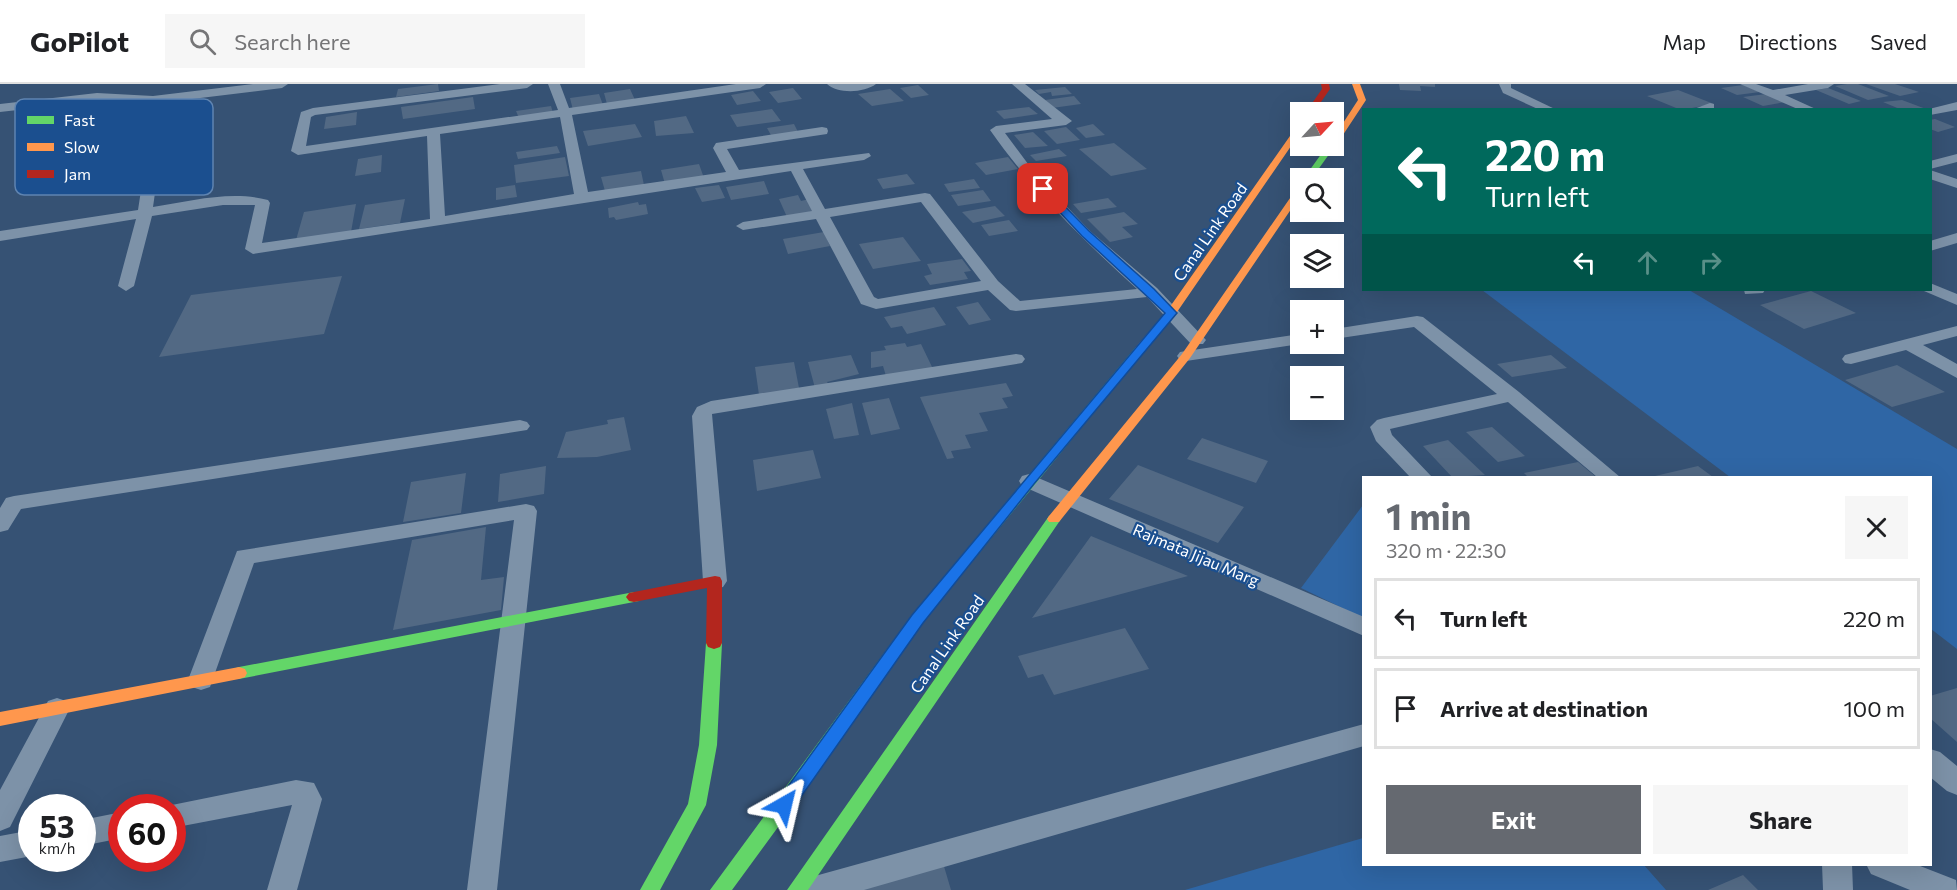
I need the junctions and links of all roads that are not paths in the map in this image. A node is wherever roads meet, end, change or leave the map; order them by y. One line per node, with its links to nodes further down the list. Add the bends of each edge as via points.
1 (282, 84): 16 (street)
2 (527, 84): 27 (street, via 313,112 303,120 298,151)
3 (554, 84): 24 (street)
4 (760, 84): 24 (street)
5 (833, 84): 6 (street, via 843,88)
6 (870, 84)
7 (1018, 84): 50 (street, via 1066,121 996,130 1029,175 1085,234)
8 (1325, 84): 17 (main road)
9 (1356, 84): 25 (main road, via 1362,100)
10 (1505, 84): 21 (street, via 1507,90)
11 (1746, 84): 13 (street)
12 (1828, 84): 13 (street)
13 (1772, 94): 22 (street)
14 (80, 99): 15 (street)
15 (135, 99)
16 (161, 99)
17 (1317, 102)
18 (15, 106): 20 (street)
19 (1957, 106): 23 (street)
20 (0, 108)
21 (1547, 108)
22 (1807, 108)
23 (1932, 111)
24 (565, 113): 27 (street); 38 (street)
25 (1344, 127)
26 (822, 131): 34 (street, via 721,146)
27 (433, 133): 42 (street)
28 (1290, 142): 52 (main road, Canal Link Road)
29 (864, 156): 33 (street)
30 (1932, 156): 31 (street)
31 (1951, 159): 32 (street)
32 (1932, 164)
33 (795, 166): 34 (street); 41 (street)
34 (735, 175): 38 (street)
35 (1932, 175): 36 (street)
36 (1957, 184)
37 (148, 195): 40 (street)
38 (582, 197): 42 (street)
39 (1290, 205): 55 (main road, Canal Link Road)
40 (145, 213): 42 (street, via 255,199 263,203 253,249); 44 (street); 48 (street)
41 (822, 213): 43 (street); 47 (street, via 926,197); 47 (street, via 871,303)
42 (438, 222)
43 (743, 226)
44 (0, 236)
45 (1957, 238): 46 (street)
46 (1932, 245)
47 (992, 284): 50 (street, via 1021,307)
48 (126, 286)
49 (1932, 289): 51 (street)
50 (1150, 291): 52 (street)
51 (1957, 300)
52 (1171, 313): 55 (street); 66 (main road, Canal Link Road)
53 (1957, 331): 57 (street)
54 (1344, 332): 62 (street, via 1418,321)
55 (1197, 340): 58 (main road, Canal Link Road)
56 (1290, 340): 58 (street)
57 (1908, 344): 60 (street); 61 (street)
58 (1186, 356): 67 (main road, Canal Link Road)
59 (1016, 359): 70 (street, via 704,411)
60 (1851, 359)
61 (1957, 372)
62 (1512, 396): 64 (street, via 1380,427 1383,437); 65 (street)
63 (520, 426): 68 (street)
64 (1421, 476)
65 (1609, 476)
66 (1029, 481): 67 (street, Rajmata Jijau Marg); 88 (main road, Canal Link Road, via 917,619)
67 (1067, 500): 72 (street, Rajmata Jijau Marg); 89 (main road, Canal Link Road)
68 (7, 504): 69 (street)
69 (0, 525)
70 (715, 581): 71 (main road); 87 (main road, via 708,745 697,805)
71 (512, 621): 73 (main road); 73 (street, via 526,511 245,557); 86 (street)
72 (1362, 626)
73 (201, 680): 74 (main road)
74 (57, 708): 75 (main road); 80 (street)
75 (0, 719)
76 (1362, 736): 90 (street)
77 (1932, 762): 78 (street)
78 (1957, 783)
79 (186, 813): 85 (street, via 304,792 308,799)
80 (0, 818)
81 (18, 846): 82 (street)
82 (0, 849)
83 (1837, 866): 91 (street)
84 (1886, 866): 92 (street)
85 (282, 890)
86 (482, 890)
87 (650, 890)
88 (720, 890)
89 (797, 890)
90 (815, 890)
91 (1838, 890)
92 (1945, 890)

